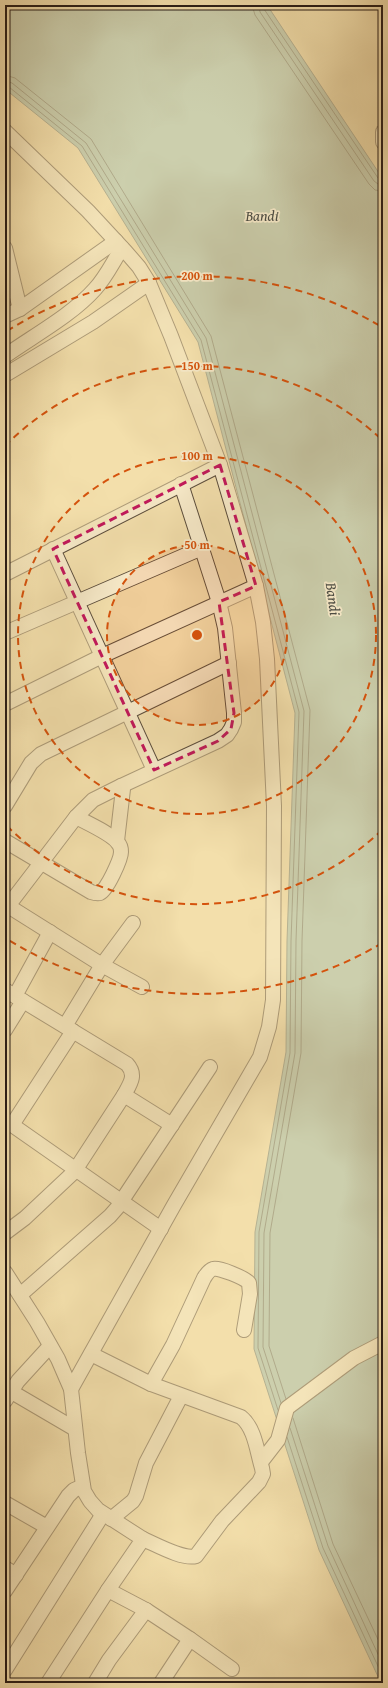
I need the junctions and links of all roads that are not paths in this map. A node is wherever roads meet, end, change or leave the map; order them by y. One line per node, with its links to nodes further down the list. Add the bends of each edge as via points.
1 (5, 131): 4 (street, via 88,211)
2 (383, 132): 3 (street)
3 (383, 142)
4 (119, 245): 6 (street, via 139,267); 7 (street); 9 (street, via 103,278 88,296)
5 (5, 248): 7 (street)
6 (149, 283): 10 (street, via 93,322); 11 (street)
7 (20, 309): 8 (street)
8 (5, 316)
9 (5, 356)
10 (5, 376)
11 (220, 465): 12 (street); 16 (street)
12 (181, 484): 13 (street); 14 (street)
13 (202, 548): 17 (street); 18 (street)
14 (53, 549): 15 (street); 18 (street)
15 (5, 574)
16 (256, 586): 17 (street); 45 (street, via 267,659 274,806 273,1000 266,1040 260,1057)
17 (219, 602): 20 (street); 21 (street, via 225,628)
18 (78, 603): 19 (street); 20 (street)
19 (5, 633)
20 (102, 656): 22 (street); 23 (street)
21 (228, 663): 23 (street); 24 (street, via 234,713 231,729 218,741)
22 (5, 704)
23 (127, 712): 24 (street); 26 (street, via 35,758)
24 (154, 770): 25 (street)
25 (121, 786): 27 (street, via 93,800); 29 (street, via 123,789)
26 (5, 806)
27 (76, 817): 29 (street); 30 (street)
28 (5, 841): 30 (street)
29 (117, 841): 30 (street, via 121,852 118,862 105,889 96,894)
30 (41, 863): 31 (street)
31 (7, 905): 33 (street)
32 (132, 923): 34 (street)
33 (50, 932): 34 (street); 36 (street)
34 (102, 965): 35 (street); 37 (street)
35 (142, 987)
36 (14, 996): 37 (street); 38 (street)
37 (69, 1028): 40 (street, via 121,1059 131,1068 132,1078); 41 (street)
38 (5, 1030)
39 (210, 1067): 42 (street)
40 (124, 1095): 42 (street); 43 (street)
41 (9, 1122): 43 (street)
42 (172, 1125): 44 (street)
43 (76, 1168): 44 (street); 46 (street, via 67,1180)
44 (122, 1202): 45 (street); 48 (street, via 110,1216)
45 (161, 1229): 52 (street)
46 (5, 1233)
47 (5, 1272): 48 (street)
48 (20, 1294): 51 (street)
49 (244, 1330): 53 (street, via 250,1294 249,1283 236,1275 216,1269 210,1270)
50 (383, 1343): 58 (street, via 354,1358 287,1408 278,1440)
51 (50, 1346): 54 (street); 55 (street)
52 (91, 1354): 53 (street); 54 (street)
53 (151, 1384): 56 (street)
54 (71, 1390): 57 (street)
55 (7, 1393): 57 (street)
56 (181, 1396): 58 (street, via 244,1420 251,1430); 61 (street, via 146,1463 133,1501)
57 (75, 1428): 59 (street)
58 (261, 1462): 63 (street, via 263,1474 259,1482 222,1521 196,1556 178,1554)
59 (83, 1486): 61 (street, via 90,1501); 62 (street, via 72,1492)
60 (5, 1503): 62 (street)
61 (107, 1516): 63 (street); 70 (street)
62 (47, 1527): 64 (street)
63 (143, 1539): 65 (street)
64 (10, 1571): 66 (street)
65 (108, 1590): 67 (street); 71 (street)
66 (5, 1591)
67 (146, 1610): 68 (street); 72 (street)
68 (190, 1638): 69 (street); 73 (street)
69 (232, 1669)
70 (5, 1670)
71 (48, 1683)
72 (95, 1683)
73 (162, 1683)

